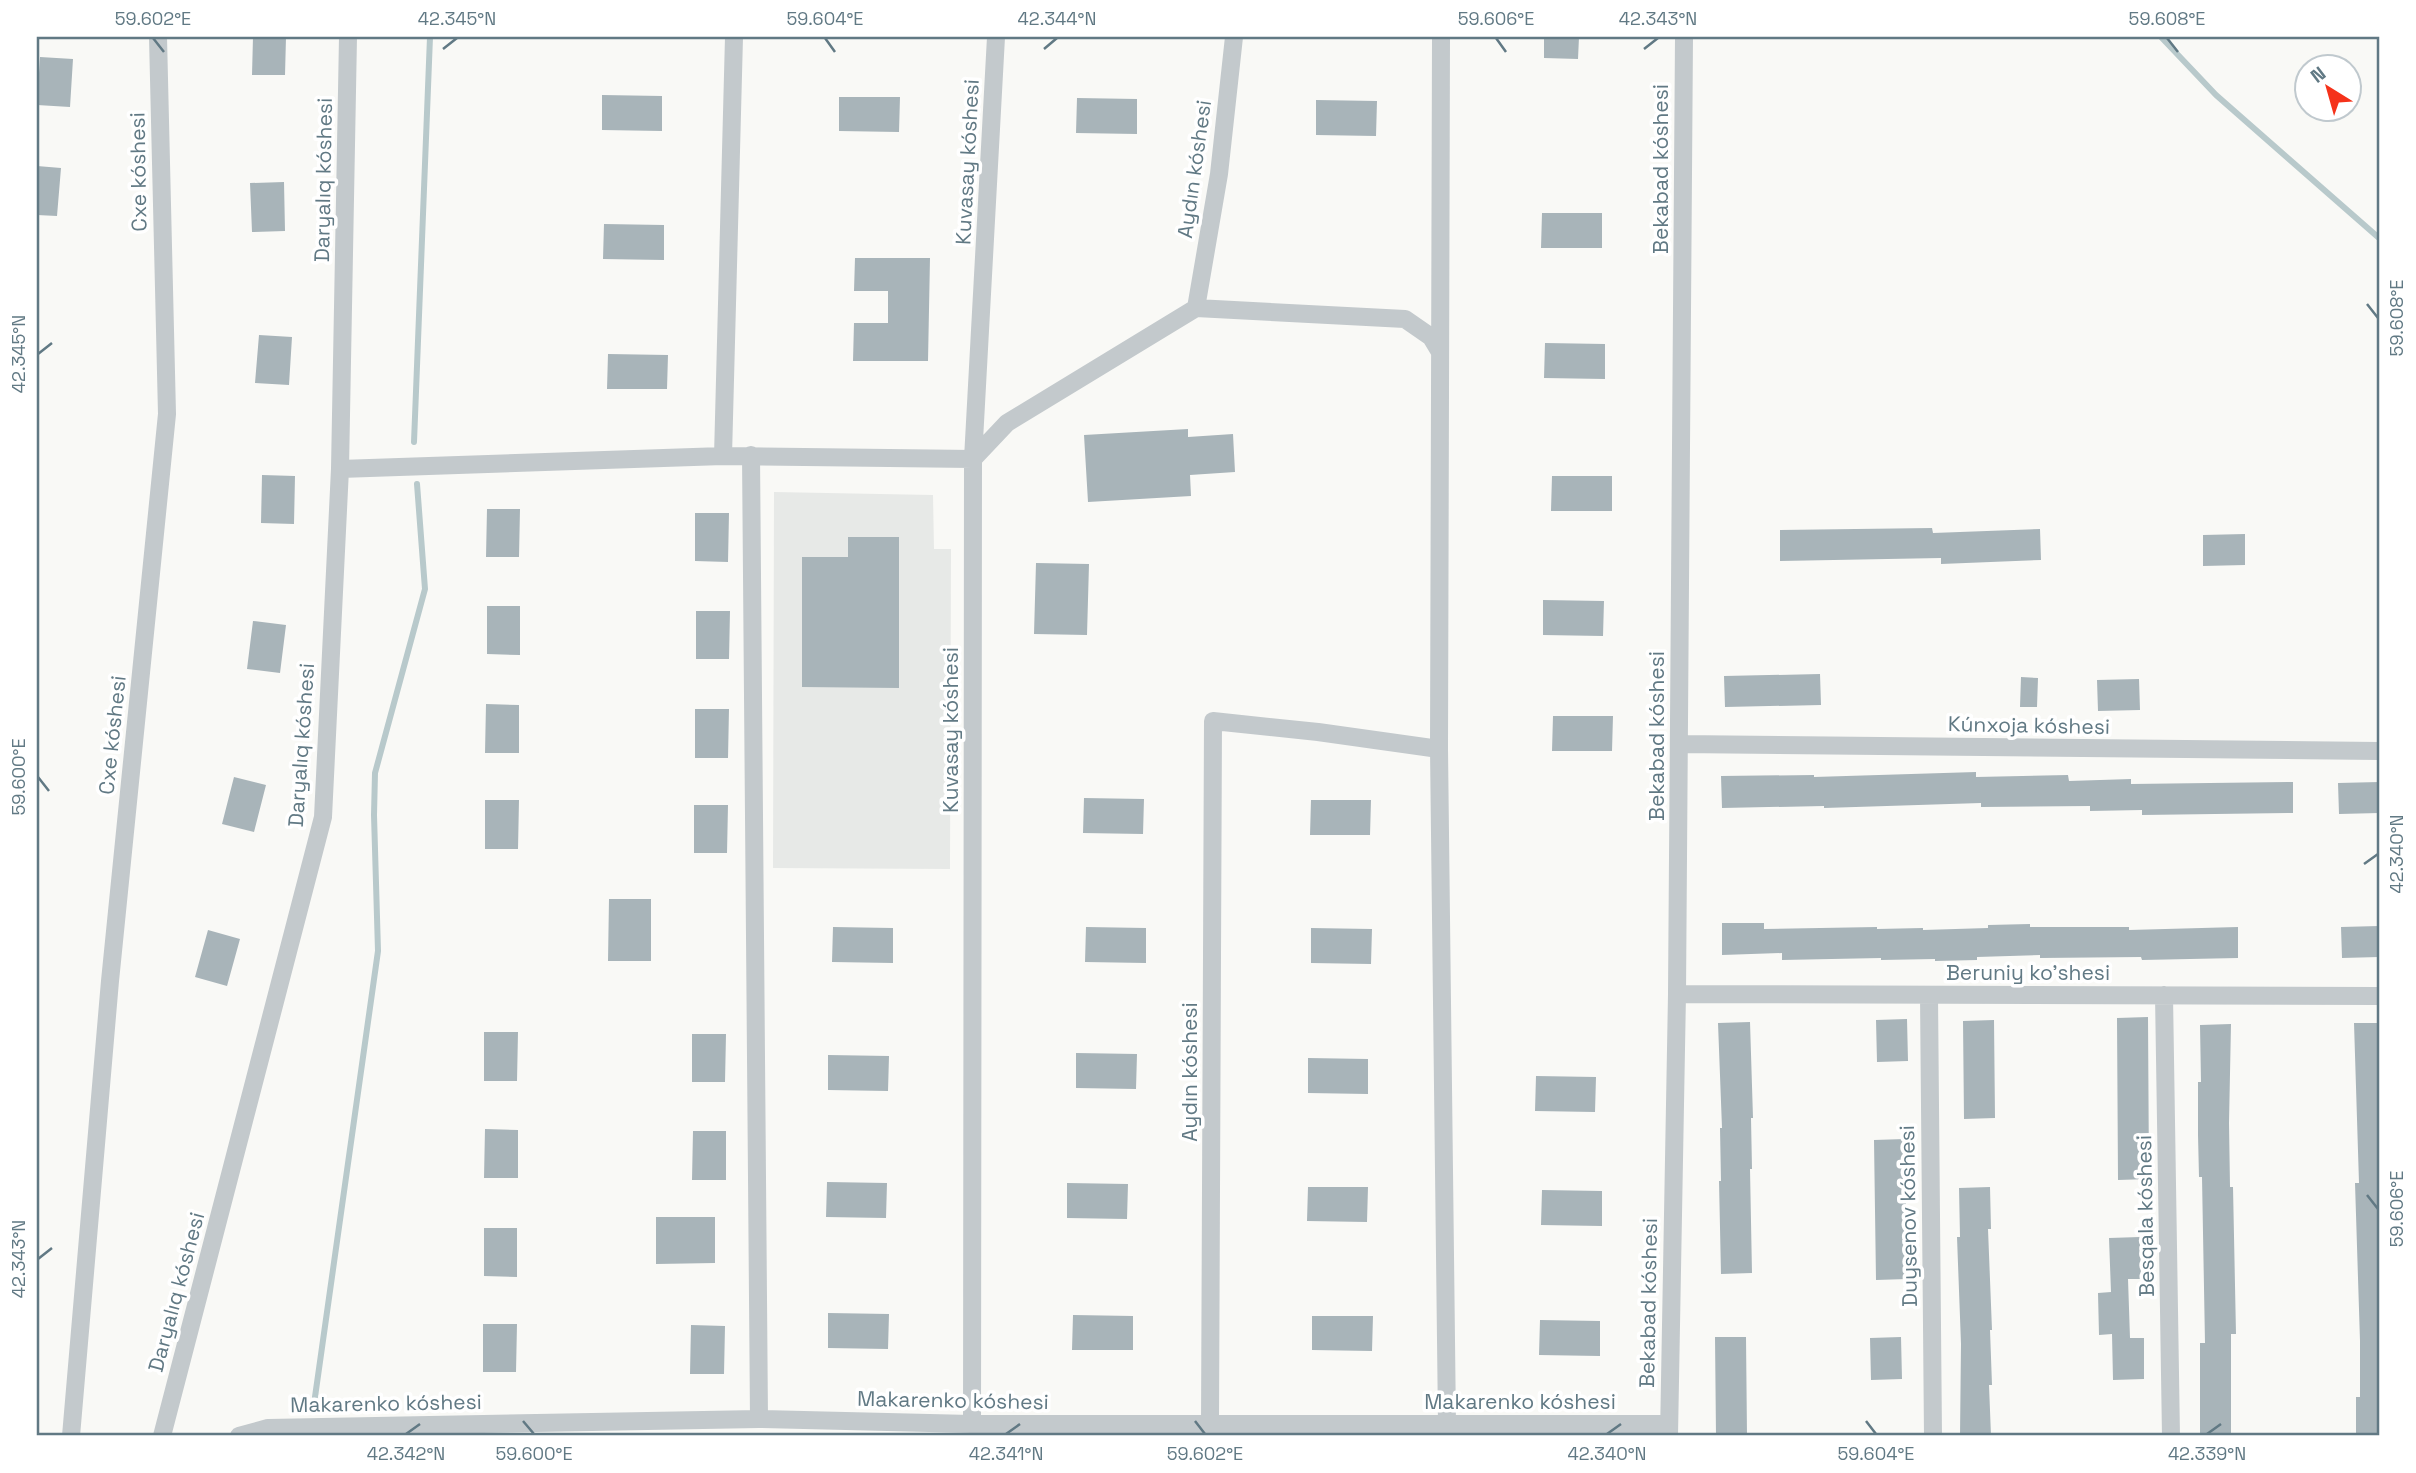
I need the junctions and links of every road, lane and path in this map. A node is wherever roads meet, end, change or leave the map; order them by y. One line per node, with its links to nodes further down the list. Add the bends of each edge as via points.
1 (158, 37): 26 (street, Cxe kóshesi, via 167,414 110,981)
2 (348, 37): 13 (street, Daryalıq kóshesi)
3 (734, 37): 11 (street)
4 (996, 37): 12 (street, Kuvasay kóshesi)
5 (1234, 37): 8 (street, Aydın kóshesi, via 1219,174)
6 (1441, 37): 9 (street)
7 (1684, 37): 14 (street, Bekabad kóshesi)
8 (1196, 308): 9 (street, via 1405,319 1431,337); 12 (street, via 1007,423)
9 (1440, 352): 15 (street)
10 (751, 455): 11 (street); 12 (street); 21 (street)
11 (723, 456): 13 (street)
12 (973, 458): 24 (street, Kuvasay kóshesi)
13 (340, 469): 27 (street, Daryalıq kóshesi, via 323,817)
14 (1679, 744): 16 (street, Kúnxoja kóshesi); 17 (street, Bekabad kóshesi)
15 (1439, 749): 22 (street, Aydın kóshesi, via 1213,721); 23 (street)
16 (2379, 751)
17 (1677, 994): 18 (street, Beruniy ko'shesi); 25 (street, Bekabad kóshesi)
18 (1929, 995): 19 (street, Beruniy ko'shesi); 29 (street, Duysenov kóshesi)
19 (2164, 995): 20 (street, Beruniy ko'shesi); 30 (street, Besqala kóshesi)
20 (2379, 996)
21 (759, 1419): 24 (street, Makarenko kóshesi); 28 (street, Makarenko kóshesi, via 268,1428)
22 (1210, 1423): 23 (street, Makarenko kóshesi); 24 (street, Makarenko kóshesi)
23 (1447, 1424): 25 (street, Makarenko kóshesi)
24 (972, 1430)
25 (1669, 1430)
26 (71, 1436)
27 (162, 1436)
28 (239, 1436)
29 (1933, 1436)
30 (2171, 1436)

